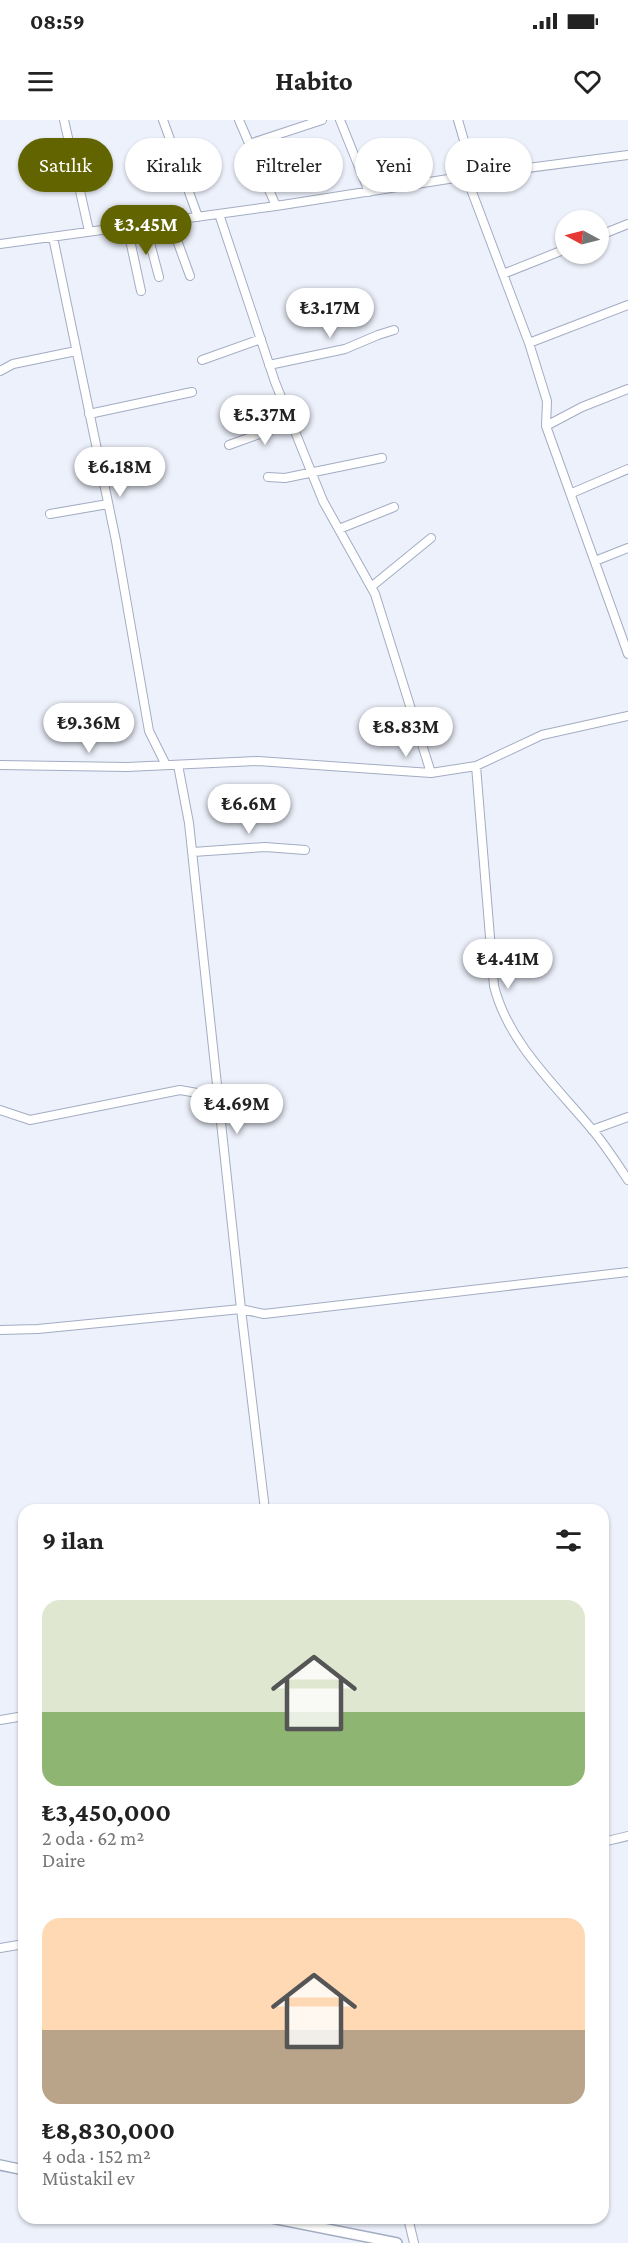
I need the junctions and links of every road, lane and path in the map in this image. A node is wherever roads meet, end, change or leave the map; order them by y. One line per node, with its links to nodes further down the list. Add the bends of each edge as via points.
1 (64, 120): 23 (street)
2 (163, 120): 18 (street)
3 (239, 120): 7 (street)
4 (322, 120): 8 (street)
5 (340, 120): 11 (street)
6 (458, 120): 9 (street)
7 (246, 138)
8 (267, 138)
9 (462, 138)
10 (628, 155): 12 (street)
11 (355, 157)
12 (532, 167)
13 (270, 192): 16 (street)
14 (369, 192): 16 (street)
15 (476, 192): 28 (street)
16 (276, 206): 17 (street)
17 (219, 214): 18 (street); 34 (street)
18 (198, 217): 19 (street)
19 (170, 220): 20 (street); 29 (street)
20 (146, 224): 22 (street); 30 (street)
21 (628, 224): 24 (street)
22 (127, 226): 23 (street); 31 (street)
23 (89, 231): 25 (street)
24 (609, 232)
25 (53, 237): 26 (street); 36 (street)
26 (0, 244)
27 (555, 253): 28 (street)
28 (503, 274): 35 (street)
29 (190, 276)
30 (159, 277)
31 (141, 291)
32 (628, 305): 35 (street)
33 (394, 330): 38 (street, via 345,349)
34 (261, 339): 37 (street); 38 (street)
35 (529, 343): 44 (street, via 547,401)
36 (76, 351): 39 (street, via 13,364); 42 (street)
37 (202, 360)
38 (269, 365): 43 (street)
39 (0, 371)
40 (628, 389): 44 (street)
41 (192, 392): 42 (street)
42 (89, 414): 51 (street)
43 (292, 422): 45 (street); 48 (street)
44 (546, 426): 50 (street)
45 (229, 445)
46 (382, 458): 48 (street)
47 (628, 470): 50 (street)
48 (312, 472): 49 (street); 54 (street)
49 (268, 477)
50 (572, 493): 57 (street)
51 (108, 504): 53 (street); 62 (street, via 149,731)
52 (394, 507): 54 (street)
53 (50, 514)
54 (339, 529): 58 (street)
55 (431, 538): 58 (street)
56 (628, 548): 57 (street)
57 (595, 561): 59 (street)
58 (371, 587): 65 (street)
59 (628, 654)
60 (628, 716): 64 (street, via 542,735)
61 (0, 765): 62 (street)
62 (166, 765): 63 (street)
63 (178, 765): 65 (street, via 258,761); 67 (street)
64 (476, 766): 65 (street); 71 (street, via 498,1004 530,1058)
65 (431, 773)
66 (305, 850): 67 (street, via 265,846)
67 (193, 852): 68 (street)
68 (220, 1096): 69 (street, via 180,1090 30,1120); 74 (street)
69 (0, 1110)
70 (628, 1117): 71 (street)
71 (592, 1130): 72 (street)
72 (628, 1180)
73 (628, 1272): 74 (street, via 264,1314)
74 (241, 1310): 75 (street); 76 (street)
75 (0, 1330)
76 (265, 1504)
77 (18, 1717): 78 (street)
78 (0, 1720)
79 (628, 1836): 80 (street)
80 (609, 1841)
81 (18, 1945): 82 (street)
82 (0, 1948)
83 (0, 2165): 84 (street)
84 (18, 2169)
85 (302, 2224): 87 (street)
86 (409, 2224): 88 (street)
87 (397, 2243)
88 (414, 2243)

